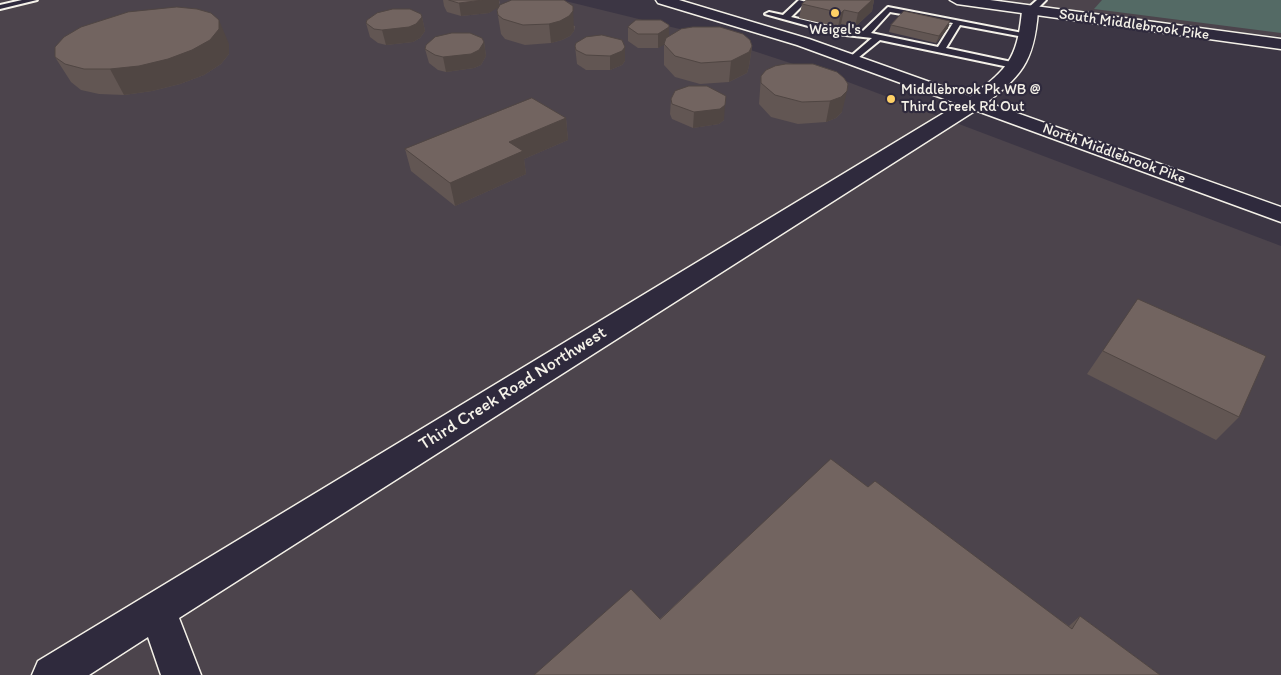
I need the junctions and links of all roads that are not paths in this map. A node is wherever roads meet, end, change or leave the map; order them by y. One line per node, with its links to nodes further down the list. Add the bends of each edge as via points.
1 (33, 0): 6 (lane)
2 (663, 0): 15 (street, North Middlebrook Pike)
3 (957, 0): 5 (street, South Middlebrook Pike)
4 (802, 2): 8 (lane)
5 (1036, 5): 11 (street); 13 (street, South Middlebrook Pike)
6 (0, 7)
7 (769, 14): 8 (lane)
8 (785, 18): 10 (lane, via 837,31)
9 (958, 22): 10 (lane, via 906,9 888,9 881,23); 11 (lane); 14 (lane, via 945,36)
10 (865, 34): 12 (lane)
11 (1029, 35): 16 (street)
12 (878, 37): 14 (lane); 15 (lane)
13 (1281, 44)
14 (941, 49): 16 (lane)
15 (853, 60): 17 (street, North Middlebrook Pike)
16 (1018, 66): 17 (street, Third Creek Road Northwest)
17 (974, 103): 18 (street, North Middlebrook Pike); 19 (street, Third Creek Road Northwest)
18 (1281, 215)
19 (157, 610): 20 (street, Third Creek Road Northwest); 21 (street)
20 (52, 675)
21 (181, 675)

